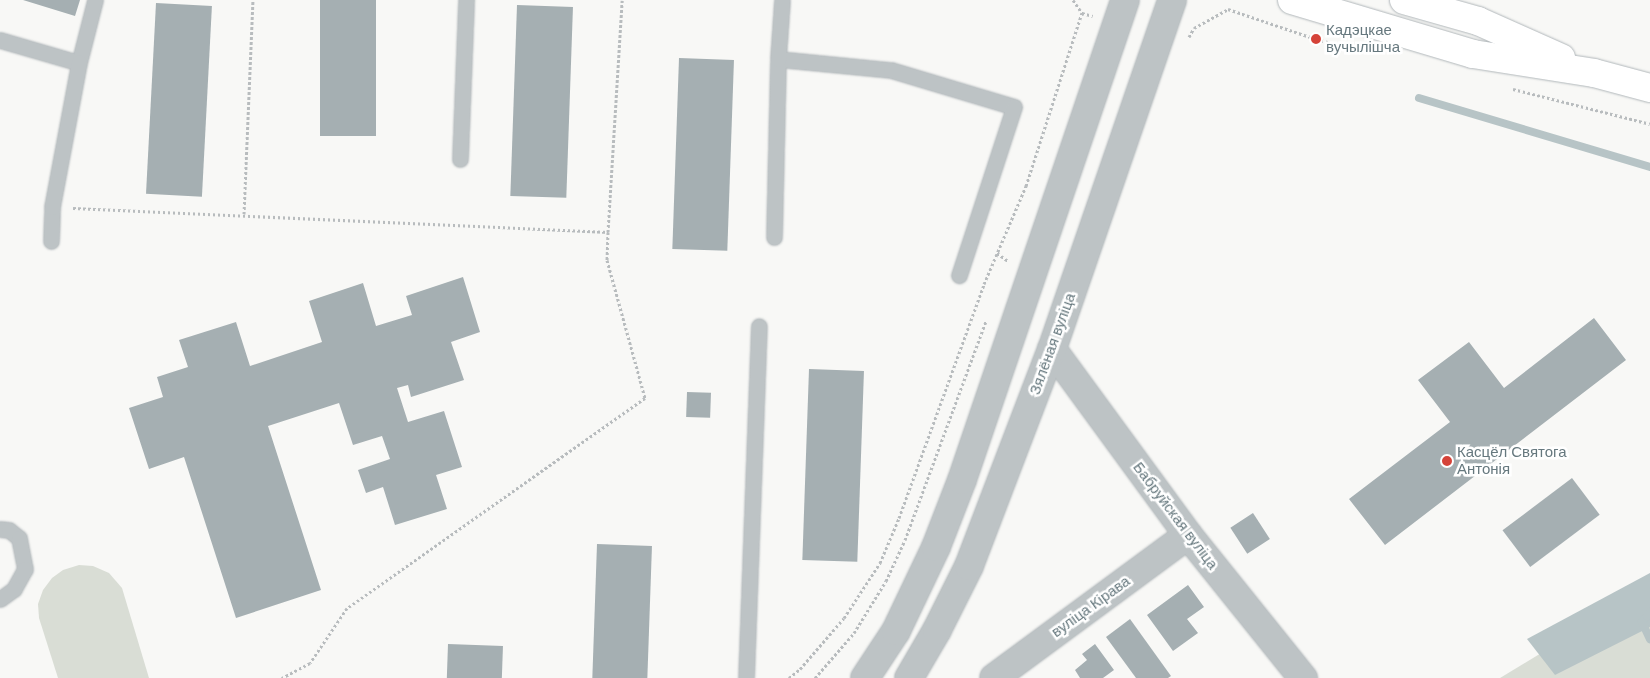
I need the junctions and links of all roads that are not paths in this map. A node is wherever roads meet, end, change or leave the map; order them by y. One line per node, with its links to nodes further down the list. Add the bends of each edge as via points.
1 (95, 0): 10 (lane)
2 (466, 0): 13 (lane)
3 (782, 0): 9 (lane)
4 (1125, 0): 23 (street, via 962,480 936,547 896,631)
5 (1172, 0): 18 (street, Зялёная вуліца)
6 (1292, 0): 11 (main road, via 1473,54)
7 (1404, 0): 11 (main road, via 1478,21)
8 (0, 40): 10 (lane)
9 (778, 59): 14 (lane); 16 (lane, via 891,70 1014,107)
10 (78, 63): 15 (lane, via 52,207)
11 (1594, 73): 12 (main road)
12 (1650, 88)
13 (460, 159)
14 (774, 237)
15 (51, 241)
16 (960, 275)
17 (759, 326): 22 (lane)
18 (1052, 349): 20 (street, Бабруйская вуліца); 24 (street, Зялёная вуліца, via 969,566)
19 (0, 529): 21 (lane, via 9,530 19,538 25,569 14,589)
20 (1188, 535): 25 (street, вуліца Кірава); 26 (street, Бабруйская вуліца)
21 (0, 599)
22 (746, 678)
23 (865, 678)
24 (909, 678)
25 (994, 678)
26 (1303, 678)

